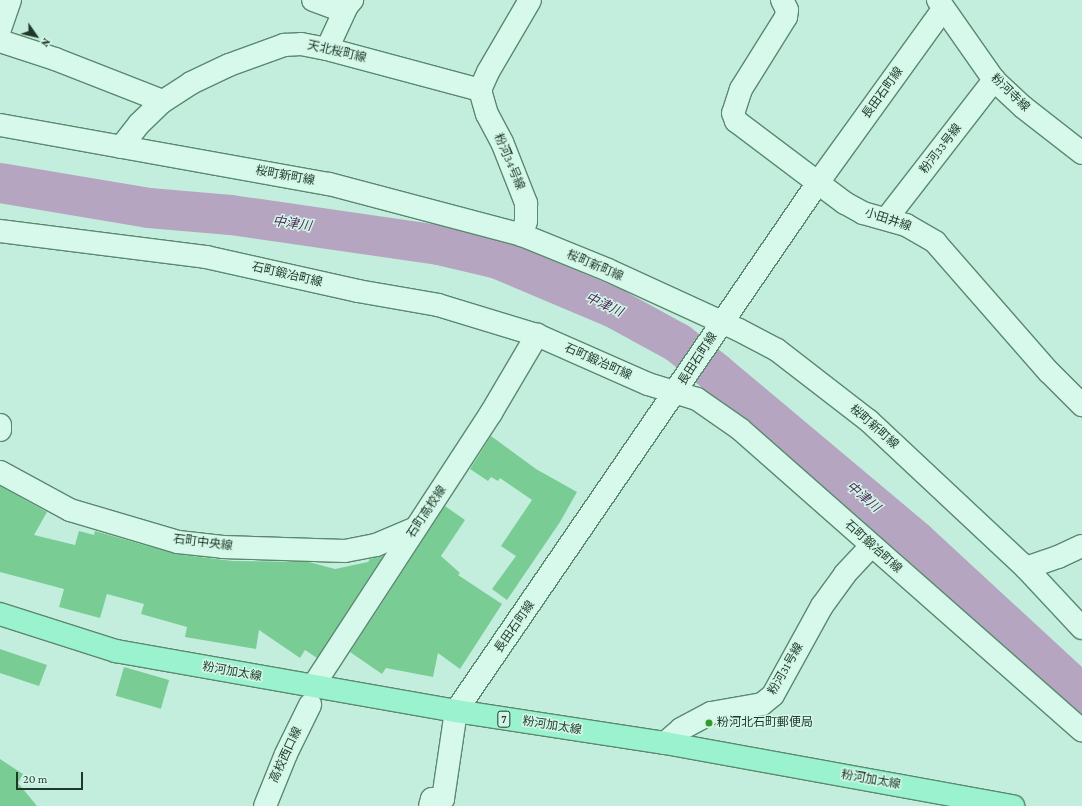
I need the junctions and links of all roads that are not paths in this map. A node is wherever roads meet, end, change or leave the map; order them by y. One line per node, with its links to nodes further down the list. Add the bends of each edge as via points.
1 (10, 0): 7 (street)
2 (313, 0): 5 (street, via 335,8)
3 (530, 0): 11 (street)
4 (782, 0): 16 (street, 小田井線, via 787,10 786,17 741,89 733,113 736,121)
5 (350, 3): 9 (street)
6 (940, 5): 10 (street, 粉河寺線); 16 (street, 長田石町線)
7 (0, 29)
8 (0, 41): 12 (street, via 55,59)
9 (327, 49): 11 (street, 天北桜町線); 12 (street, 天北桜町線, via 301,44 272,48 217,71)
10 (994, 80): 15 (street, 粉河寺線, via 1023,107); 17 (street, 粉河33号線)
11 (480, 90): 19 (street, 粉河34号線, via 487,114 502,142 526,203 526,221)
12 (163, 101): 14 (street, 天北桜町線, via 139,124)
13 (0, 125): 14 (street, 桜町新町線)
14 (121, 147): 19 (street, 桜町新町線, via 329,184)
15 (1082, 153)
16 (817, 184): 17 (street, 小田井線, via 863,213); 20 (street, 長田石町線)
17 (887, 218): 23 (street, 小田井線, via 906,225 935,242 1049,372)
18 (0, 231): 21 (street, 石町鍛冶町線, via 206,257 358,291 438,305)
19 (522, 235): 20 (street, 桜町新町線, via 608,270)
20 (716, 331): 22 (street, 長田石町線); 30 (street, 桜町新町線, via 777,350 823,384 869,421)
21 (537, 335): 22 (street, 石町鍛冶町線, via 648,384); 27 (street, 石町高校線, via 491,413)
22 (680, 386): 28 (street, 石町鍛冶町線, via 740,429); 34 (street, 長田石町線)
23 (1082, 405)
24 (0, 426): 25 (street)
25 (0, 430)
26 (0, 472): 27 (street, 石町中央線, via 70,510 178,542 223,548 345,551 376,545)
27 (416, 528): 33 (street, 石町高校線)
28 (871, 546): 35 (street, 石町鍛冶町線); 36 (street, 粉河31号線, via 845,574 822,606 773,695 762,704 711,713 681,729)
29 (1082, 546): 30 (street)
30 (1026, 568): 32 (street, 桜町新町線)
31 (0, 614): 33 (main road, 粉河加太線 / 7, via 116,651)
32 (1082, 628)
33 (312, 695): 34 (main road, 粉河加太線 / 7); 37 (street, 高校西口線)
34 (456, 711): 36 (main road, 粉河加太線 / 7); 38 (street, via 443,799 432,800)
35 (1082, 730)
36 (665, 743): 39 (main road, 粉河加太線 / 7)
37 (265, 806)
38 (430, 806)
39 (1013, 806)

